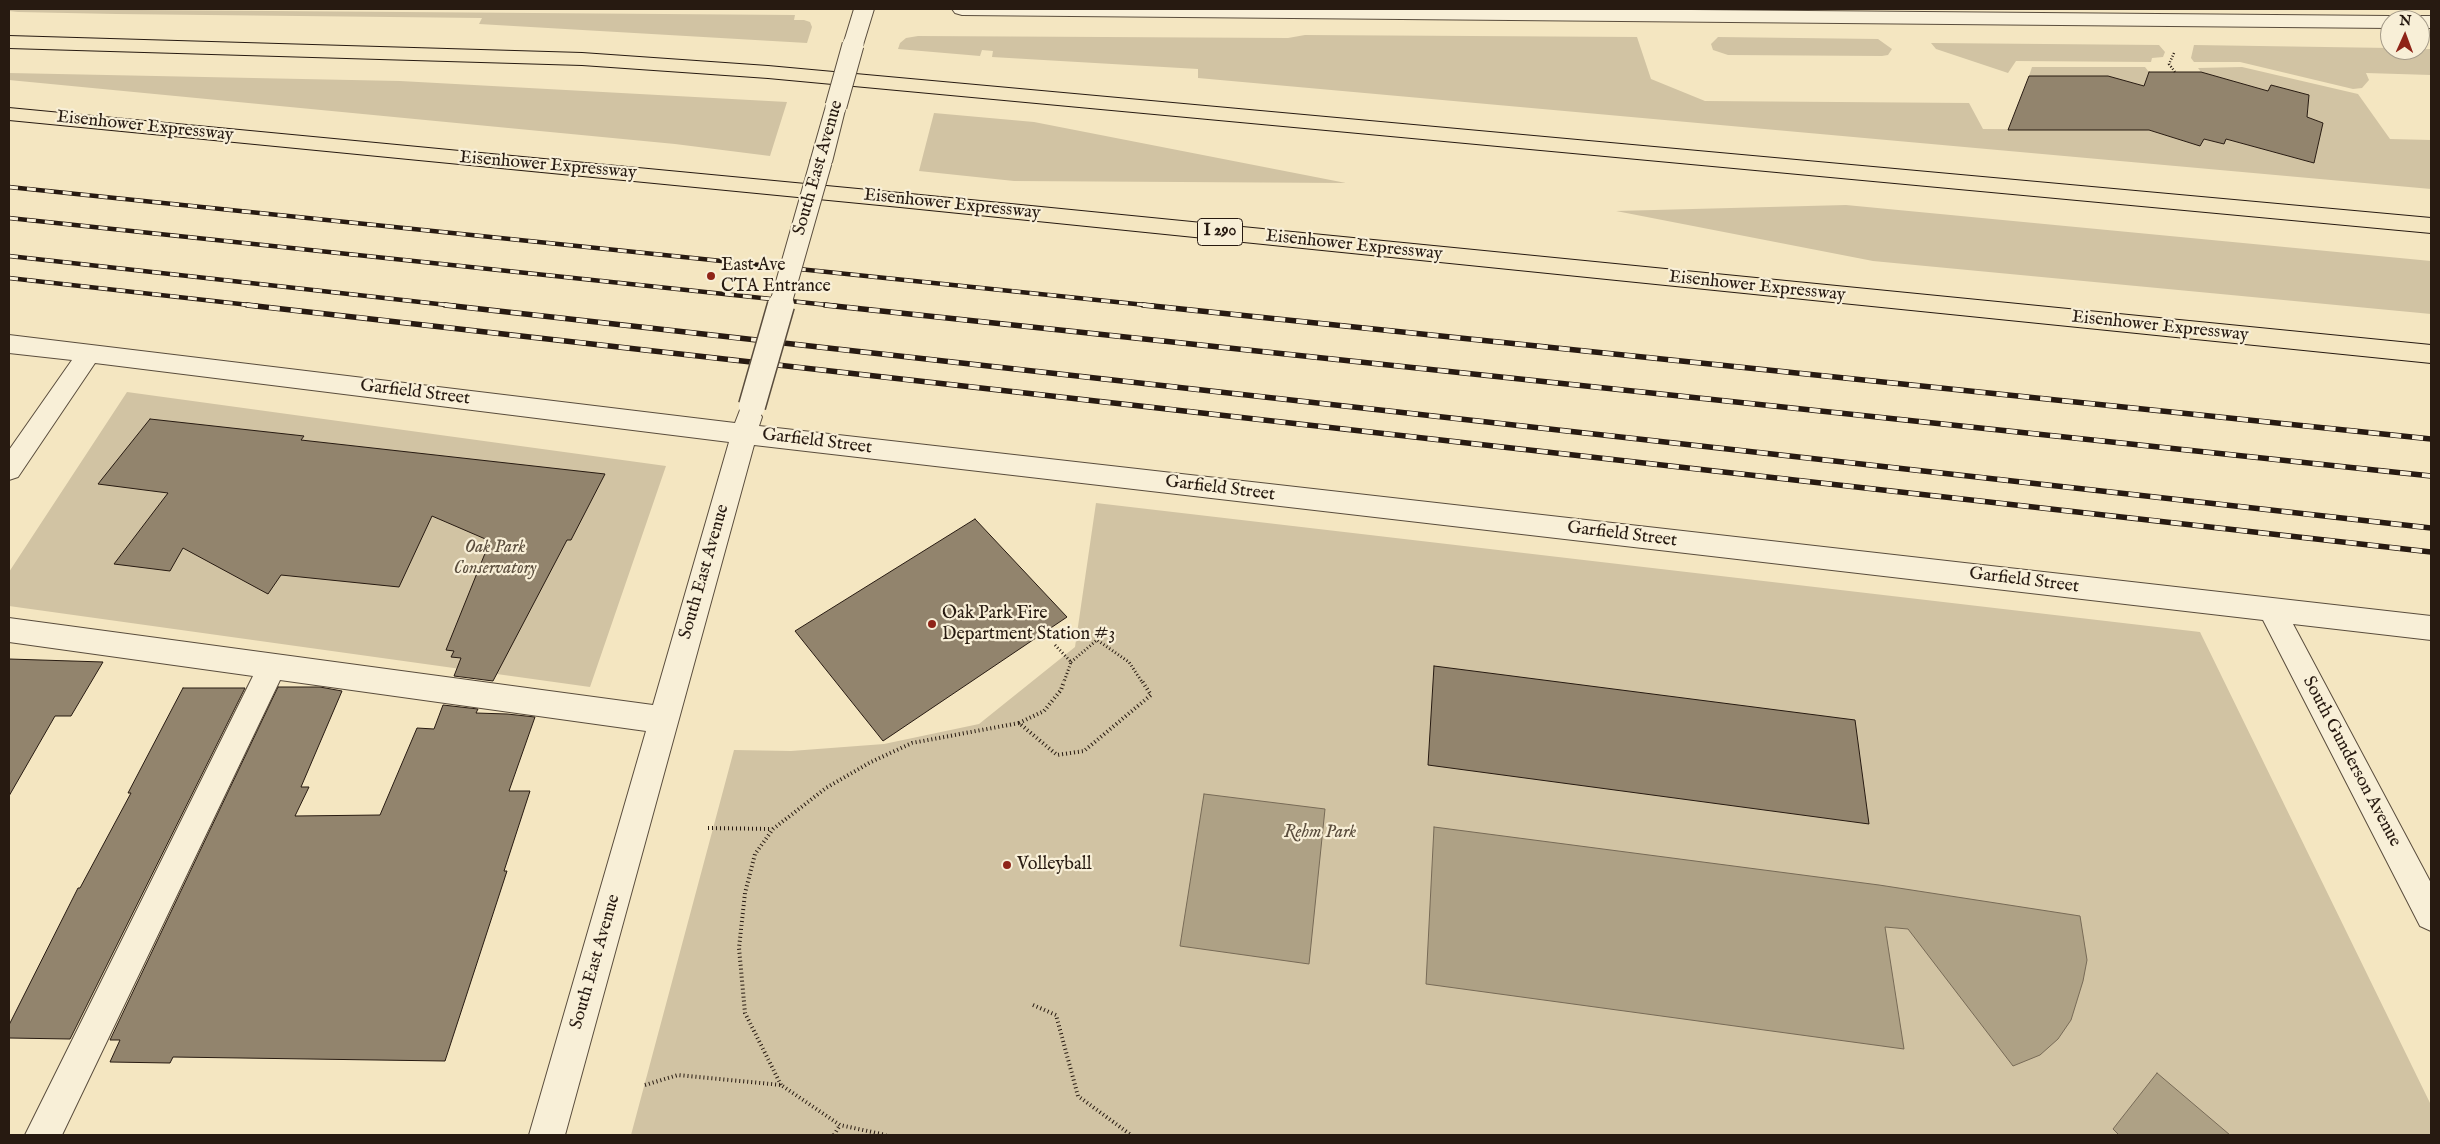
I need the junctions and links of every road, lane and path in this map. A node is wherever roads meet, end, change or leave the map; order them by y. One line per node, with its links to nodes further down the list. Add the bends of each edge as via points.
1 (864, 9): 15 (street, South East Avenue, bridge)
2 (962, 9): 3 (street)
3 (1409, 11): 4 (street)
4 (1941, 13): 5 (street)
5 (2219, 14): 6 (street)
6 (2380, 22)
7 (9, 42): 11 (highway, via 582,59 768,72)
8 (2175, 50): 9 (path, via 2169,64)
9 (2175, 72)
10 (9, 114): 14 (highway, Eisenhower Expressway / I 290)
11 (2431, 226)
12 (9, 344): 13 (street, Garfield Street)
13 (89, 354): 15 (street, Garfield Street); 16 (street)
14 (2431, 354)
15 (748, 420): 17 (street, Garfield Street); 23 (street, South East Avenue)
16 (9, 470)
17 (2271, 609): 18 (street, Garfield Street); 27 (street, South Gunderson Avenue)
18 (2431, 628)
19 (9, 630): 22 (street)
20 (1055, 645): 21 (path)
21 (1071, 662): 24 (path, via 1061,690 1044,710); 24 (path, via 1097,640 1129,662 1151,695 1084,752 1057,755)
22 (272, 666): 23 (street); 32 (street)
23 (664, 720): 33 (street, South East Avenue)
24 (1019, 723): 26 (path, via 912,743 826,788)
25 (708, 828): 26 (path)
26 (773, 829): 30 (path, via 755,854 739,948 746,1013)
27 (2431, 915)
28 (1033, 1005): 36 (path, via 1056,1015 1078,1096)
29 (645, 1085): 30 (path, via 678,1075)
30 (781, 1085): 31 (path)
31 (840, 1125): 34 (path); 35 (path)
32 (42, 1135)
33 (547, 1135)
34 (834, 1135)
35 (886, 1135)
36 (1131, 1135)

